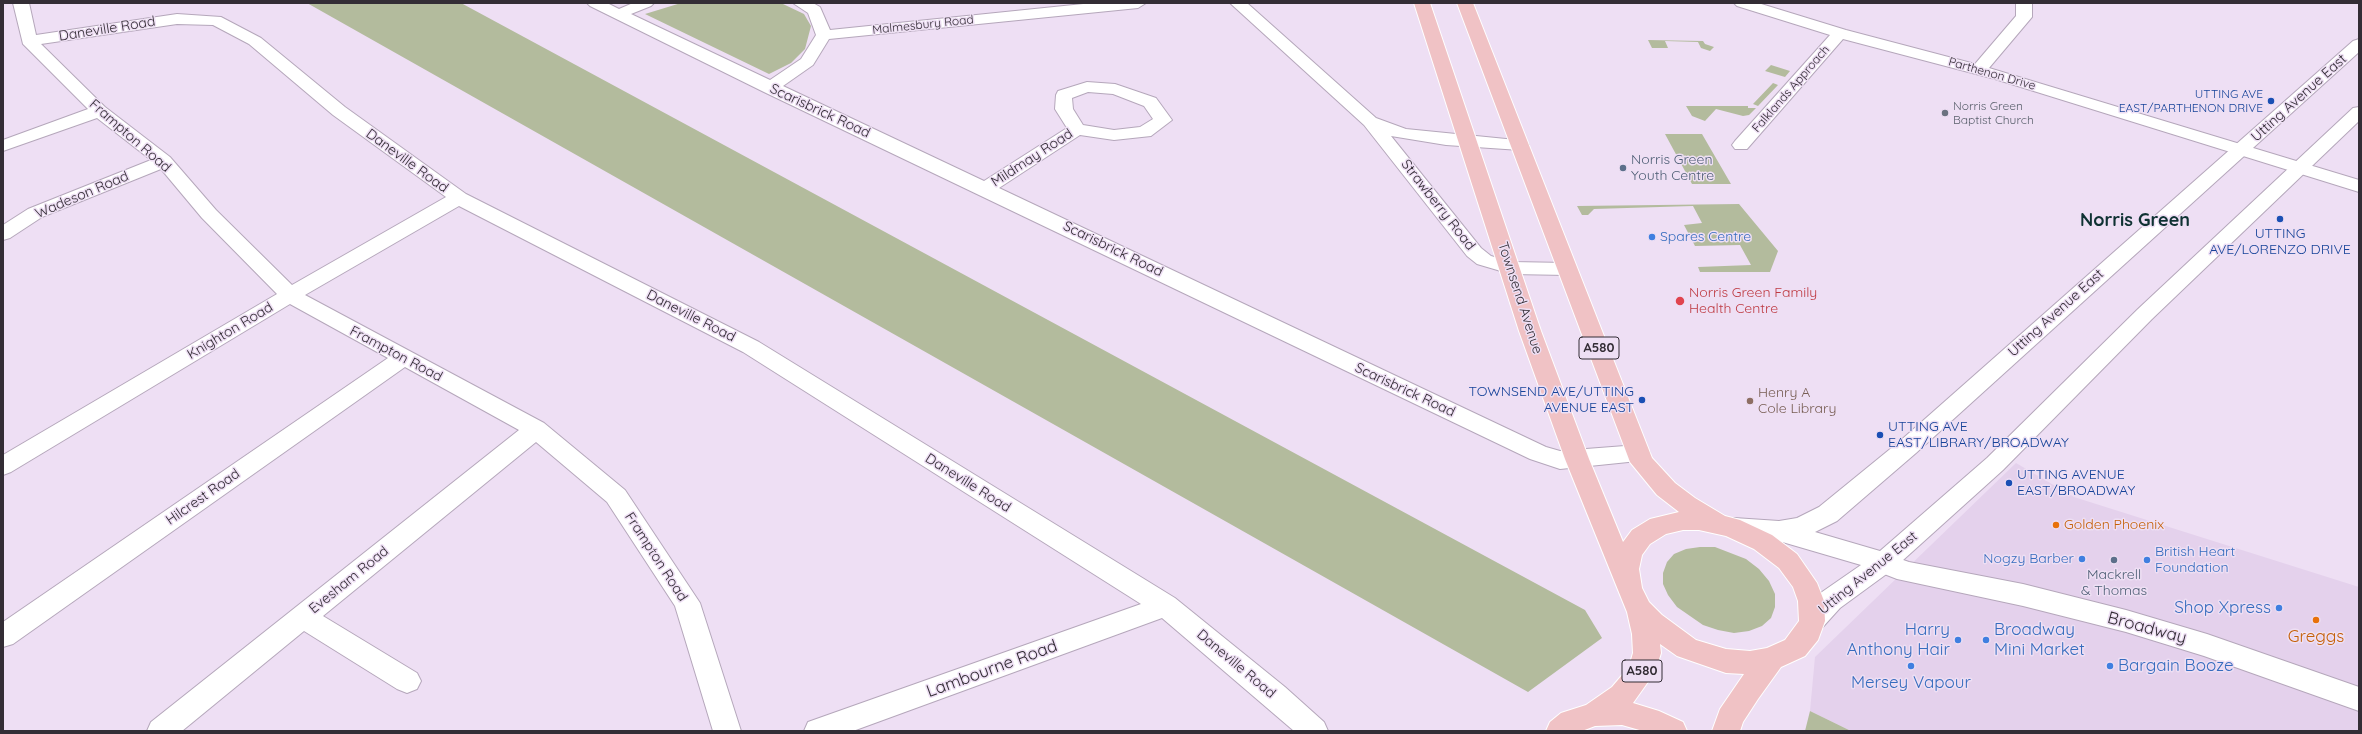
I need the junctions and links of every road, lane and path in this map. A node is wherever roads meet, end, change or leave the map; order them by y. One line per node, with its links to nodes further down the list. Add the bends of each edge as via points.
1 (21, 3): 15 (street)
2 (595, 3): 12 (street, Scarisbrick Road)
3 (646, 3): 12 (street)
4 (800, 3): 14 (street, via 815,10)
5 (1138, 3): 11 (street, Malmesbury Road)
6 (1238, 3): 21 (street, Strawberry Road)
7 (1422, 3): 23 (main road, Townsend Avenue / A580)
8 (1465, 3): 24 (main road, A580)
9 (1742, 3): 13 (street, Parthenon Drive)
10 (2024, 3): 17 (street, via 2024,17)
11 (1021, 9): 14 (street, Malmesbury Road)
12 (619, 14): 18 (street, Scarisbrick Road)
13 (1840, 32): 17 (street, Parthenon Drive); 25 (street, Falklands Approach)
14 (824, 35): 18 (street, via 807,62)
15 (29, 41): 19 (street, Frampton Road); 32 (street, Daneville Road, via 177,18 216,20 255,41 339,111)
16 (2359, 44): 27 (street, Utting Avenue East)
17 (1979, 70): 27 (street, Parthenon Drive)
18 (770, 88): 31 (street, Scarisbrick Road)
19 (99, 111): 26 (street); 28 (street, Frampton Road)
20 (2359, 112): 29 (street, Utting Avenue East)
21 (1370, 121): 23 (street, Strawberry Road, via 1402,134); 34 (street, Strawberry Road, via 1474,252 1484,260)
22 (1078, 129): 22 (street, Mildmay Road, via 1064,109 1064,95 1087,87 1114,89 1150,102 1163,120 1145,132 1114,135); 31 (street, Mildmay Road)
23 (1468, 140): 24 (street, Strawberry Road); 34 (main road, Townsend Avenue / A580)
24 (1520, 145): 35 (main road, A580)
25 (1741, 145)
26 (3, 146)
27 (2242, 149): 29 (street, Parthenon Drive); 43 (street, Utting Avenue East, via 1908,447 1828,514 1802,527)
28 (164, 161): 33 (street, Wadeson Road, via 34,213); 36 (street, Frampton Road, via 209,214)
29 (2300, 168): 30 (street, Parthenon Drive); 44 (street, Utting Avenue East, via 2145,314 1995,464)
30 (2359, 186)
31 (986, 188): 41 (street, Scarisbrick Road, via 1538,453 1560,460)
32 (459, 198): 36 (street, Knighton Road); 46 (street, Daneville Road, via 751,347)
33 (3, 234)
34 (1511, 268): 35 (street, Strawberry Road); 41 (main road, Townsend Avenue / A580, via 1530,331)
35 (1567, 269): 39 (main road, A580)
36 (290, 295): 37 (street, Frampton Road); 40 (street, Knighton Road)
37 (403, 358): 38 (street, Frampton Road); 49 (street, Hilcrest Road)
38 (536, 429): 47 (street, Evesham Road); 55 (street, Frampton Road, via 616,496 687,603)
39 (1638, 453): 41 (street, Scarisbrick Road); 42 (main road, A580, via 1642,462 1666,489 1686,505)
40 (7, 458)
41 (1577, 459): 45 (main road, Townsend Avenue / A580)
42 (1724, 525): 43 (street, Utting Avenue East); 45 (main road, A580, via 1683,521 1659,526 1641,537 1630,552 1626,569); 48 (main road, A580, via 1763,542 1788,561 1804,583 1811,601)
43 (1779, 532): 44 (street, Broadway, via 1864,555)
44 (1883, 563): 48 (street, Utting Avenue East, via 1831,600); 52 (street, Broadway, via 1906,572 2023,595 2207,644)
45 (1634, 598): 50 (main road, A580, via 1652,623 1667,636 1688,648 1706,656 1750,663); 53 (main road, Townsend Avenue / A580, via 1646,634 1647,654 1641,672 1622,696)
46 (1166, 606): 56 (street, Lambourne Road); 57 (street, Daneville Road)
47 (303, 617): 51 (street); 54 (street, Evesham Road)
48 (1812, 621): 50 (main road, A580, via 1808,632 1795,648)
49 (3, 636)
50 (1771, 659): 60 (main road, A580, via 1730,718)
51 (407, 680)
52 (2359, 699)
53 (1595, 714): 58 (main road, A580, via 1571,722); 59 (main road, A580, via 1622,713 1649,720)
54 (161, 731)
55 (727, 731)
56 (818, 731)
57 (1314, 731)
58 (1560, 731)
59 (1673, 731)
60 (1726, 731)

